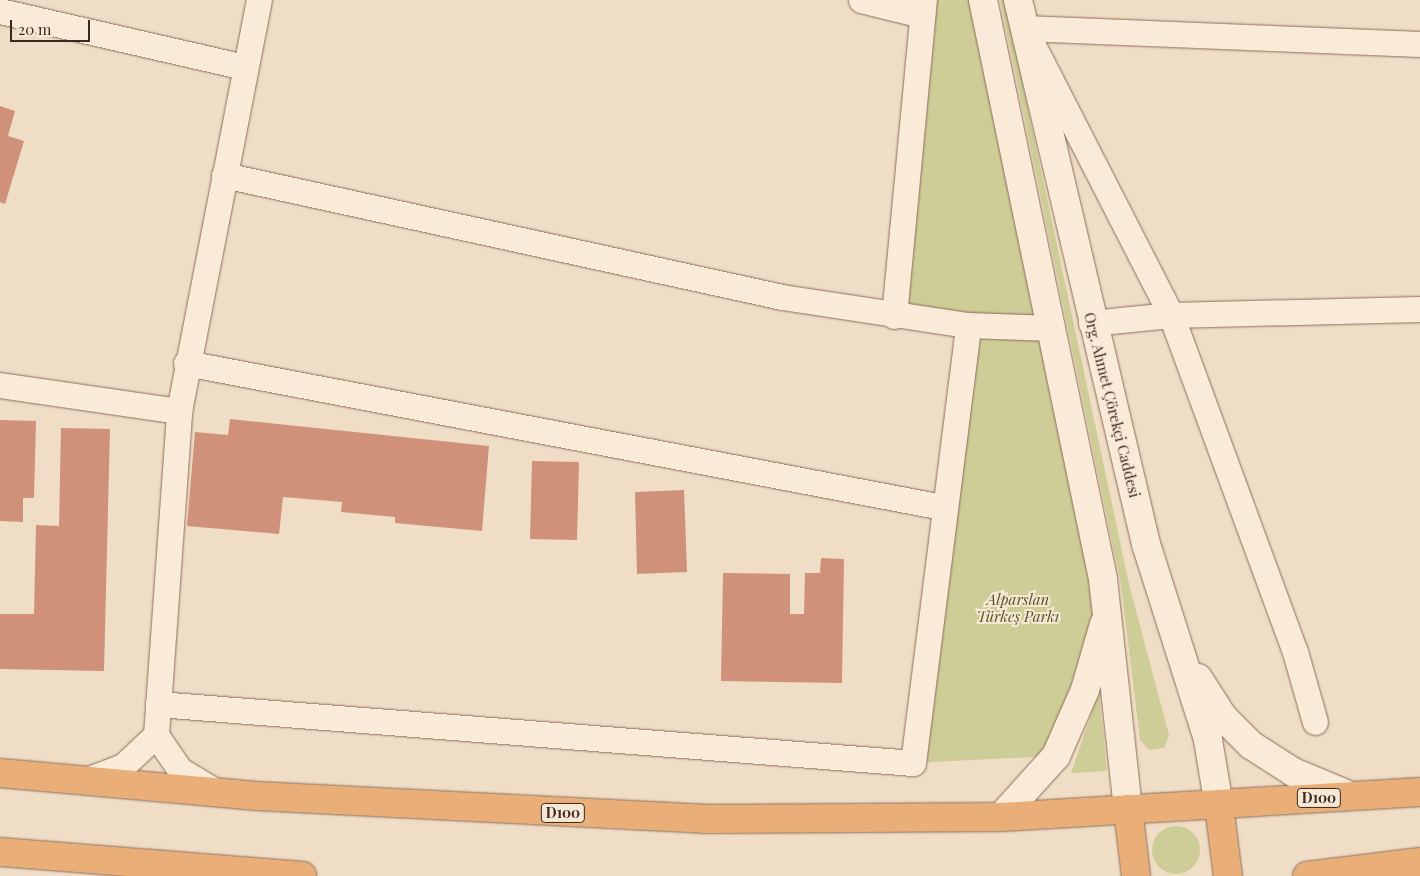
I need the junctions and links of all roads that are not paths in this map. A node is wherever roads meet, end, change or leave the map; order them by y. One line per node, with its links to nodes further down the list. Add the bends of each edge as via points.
1 (259, 0): 9 (street)
2 (861, 0): 5 (street)
3 (983, 0): 16 (main road)
4 (1018, 0): 7 (main road, Org. Ahmet Çörekçi Caddesi)
5 (923, 8): 13 (street)
6 (0, 11): 9 (street)
7 (1024, 28): 8 (street); 12 (street); 14 (main road, Org. Ahmet Çörekçi Caddesi)
8 (1420, 44)
9 (244, 67): 10 (street)
10 (224, 175): 13 (street, via 782,298); 17 (street)
11 (1420, 309): 12 (street)
12 (1171, 315): 14 (street); 24 (street, via 1295,652)
13 (894, 316): 15 (street)
14 (1091, 323): 22 (main road, Org. Ahmet Çörekçi Caddesi)
15 (968, 325): 16 (street); 20 (street)
16 (1052, 328): 21 (main road)
17 (186, 363): 19 (street); 20 (street)
18 (0, 385): 19 (street)
19 (179, 410): 23 (street)
20 (942, 507): 23 (street, via 913,763)
21 (1108, 610): 32 (main road); 33 (main road, via 1071,729 1042,777)
22 (1166, 616): 30 (main road, via 1202,685 1235,730 1293,772); 31 (main road, Org. Ahmet Çörekçi Caddesi, via 1208,740)
23 (158, 704): 25 (street)
24 (1315, 722)
25 (156, 735): 27 (street, via 123,766); 29 (street, via 180,770)
26 (0, 773): 27 (highway, D100)
27 (82, 781): 29 (highway, D100)
28 (1420, 792): 30 (highway, D100)
29 (221, 794): 33 (highway, D100, via 704,819)
30 (1351, 796): 31 (highway, D100)
31 (1219, 806): 32 (highway, D100); 40 (highway)
32 (1128, 809): 33 (highway, D100); 39 (highway)
33 (1001, 817)
34 (0, 852): 36 (highway)
35 (1420, 862): 41 (highway)
36 (151, 870): 37 (highway)
37 (254, 875): 38 (highway)
38 (302, 876)
39 (1136, 876)
40 (1228, 876)
41 (1307, 876)

